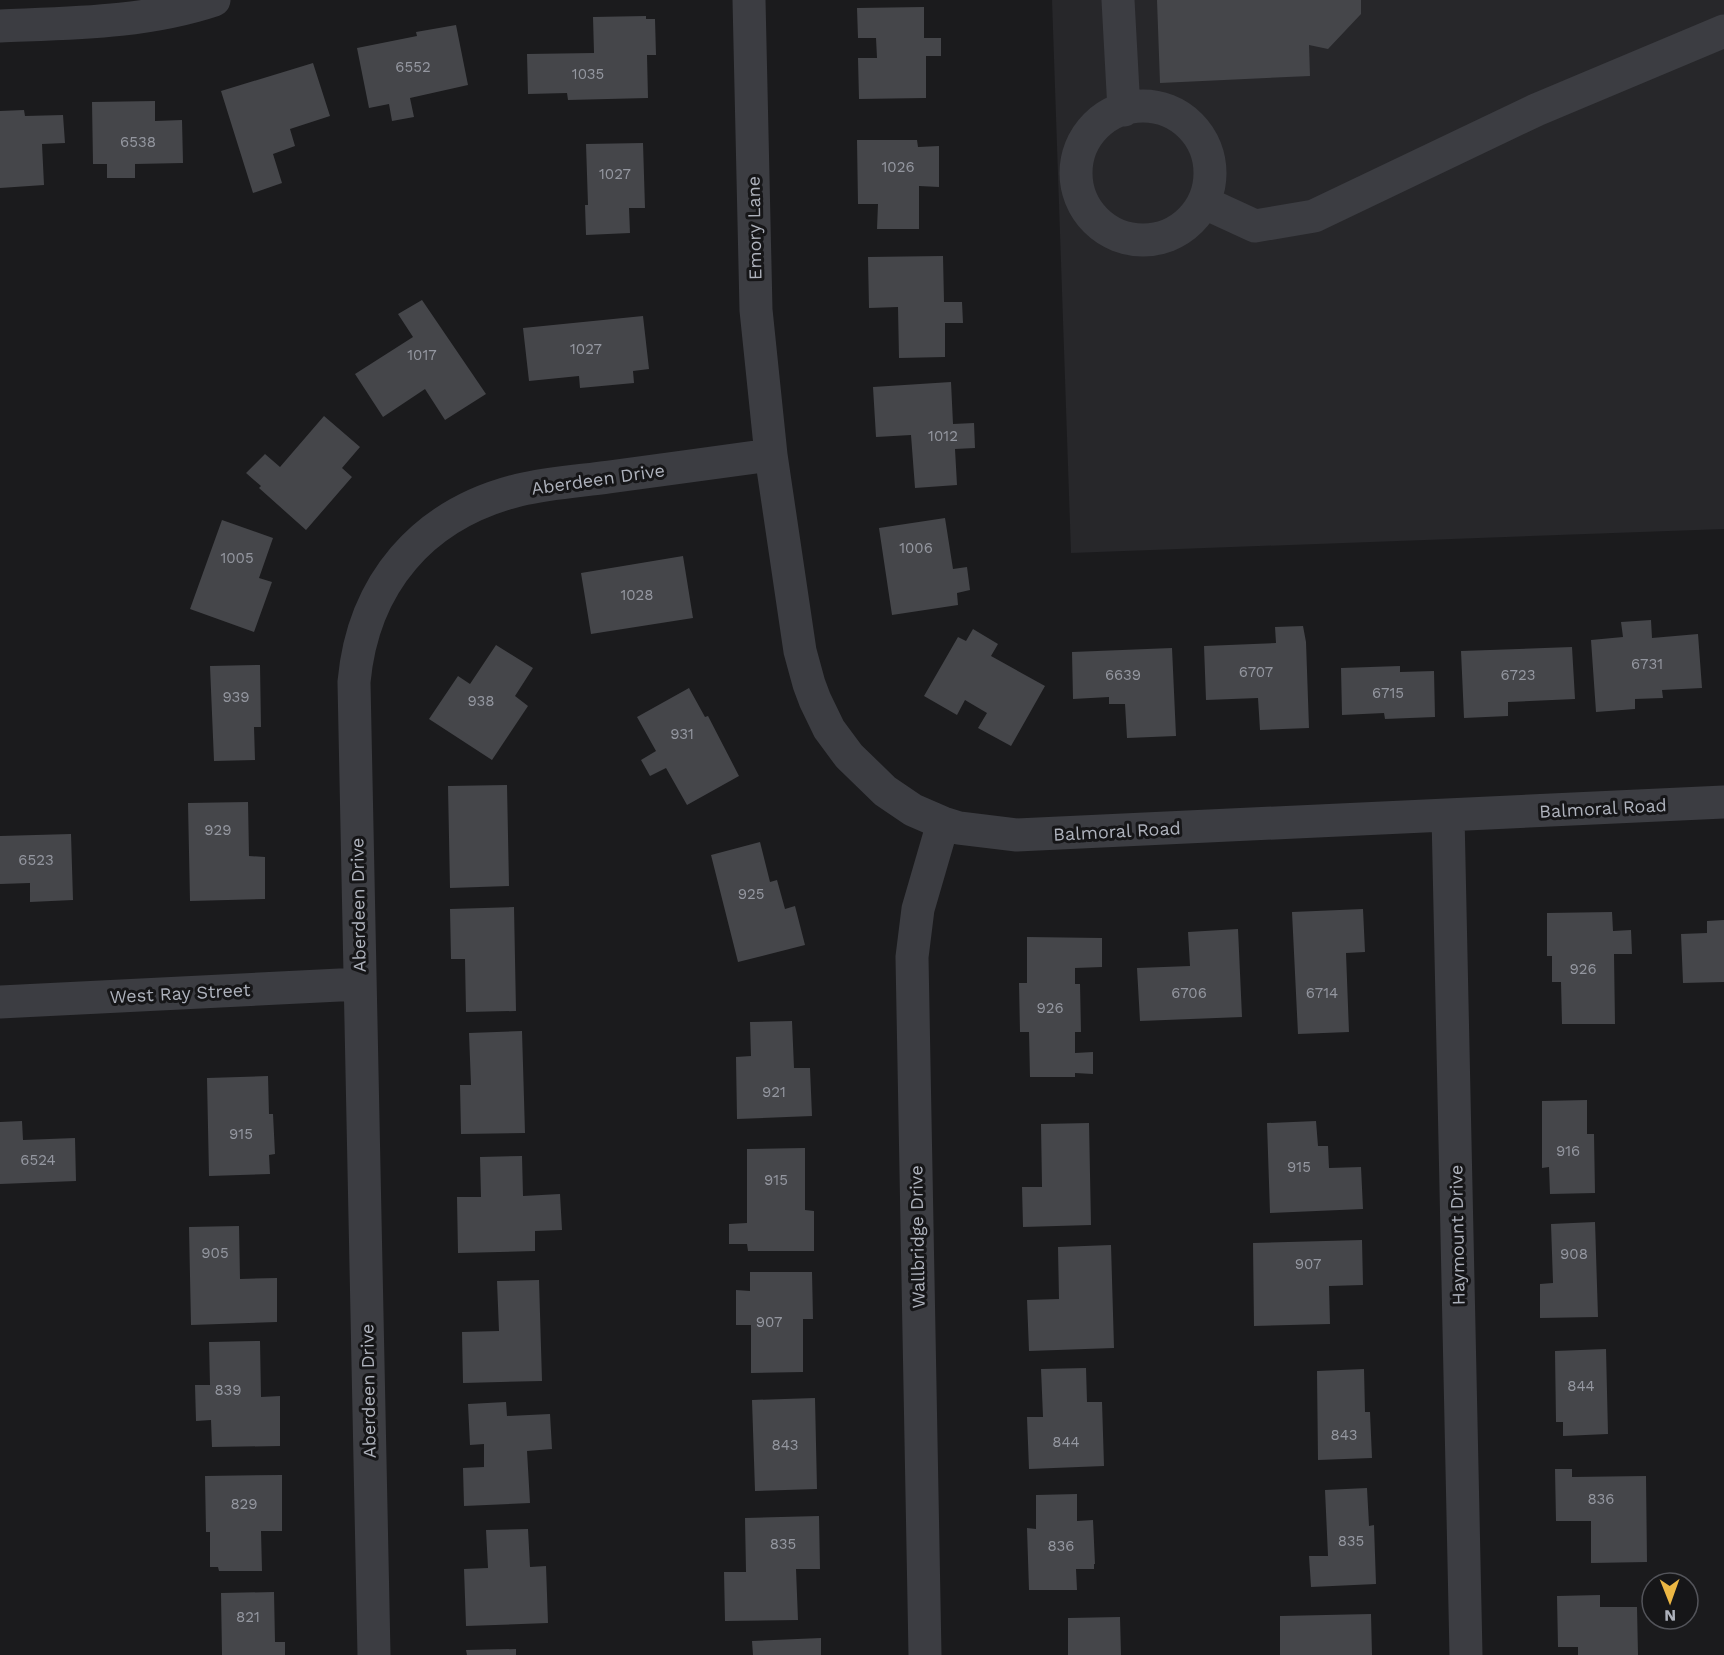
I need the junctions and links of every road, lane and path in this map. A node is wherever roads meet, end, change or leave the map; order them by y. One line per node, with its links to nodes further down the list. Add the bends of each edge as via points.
1 (214, 0): 4 (street, via 106,21)
2 (749, 0): 8 (street, Emory Lane, via 755,294)
3 (1118, 0): 6 (street)
4 (0, 26)
5 (1724, 31): 7 (street, via 1536,110 1314,216 1255,226)
6 (1124, 110): 7 (street, via 1156,107 1193,127 1210,163); 7 (street, via 1095,126 1082,144 1076,165 1081,198 1099,225 1118,236 1158,239 1178,232)
7 (1205, 203)
8 (771, 455): 11 (street, Balmoral Road, via 800,651 814,700 829,729 872,780 913,810); 12 (street, Aberdeen Drive, via 519,490 470,506 441,523 415,544 392,572 368,618 354,682)
9 (1724, 801): 10 (street, Balmoral Road)
10 (1448, 815): 11 (street, Balmoral Road, via 1017,835); 16 (street, Haymount Drive)
11 (943, 823): 15 (street, Wallbridge Drive, via 918,909 912,957)
12 (360, 984): 13 (street, West Ray Street); 14 (street, Aberdeen Drive)
13 (0, 1002)
14 (374, 1655)
15 (925, 1655)
16 (1466, 1655)

